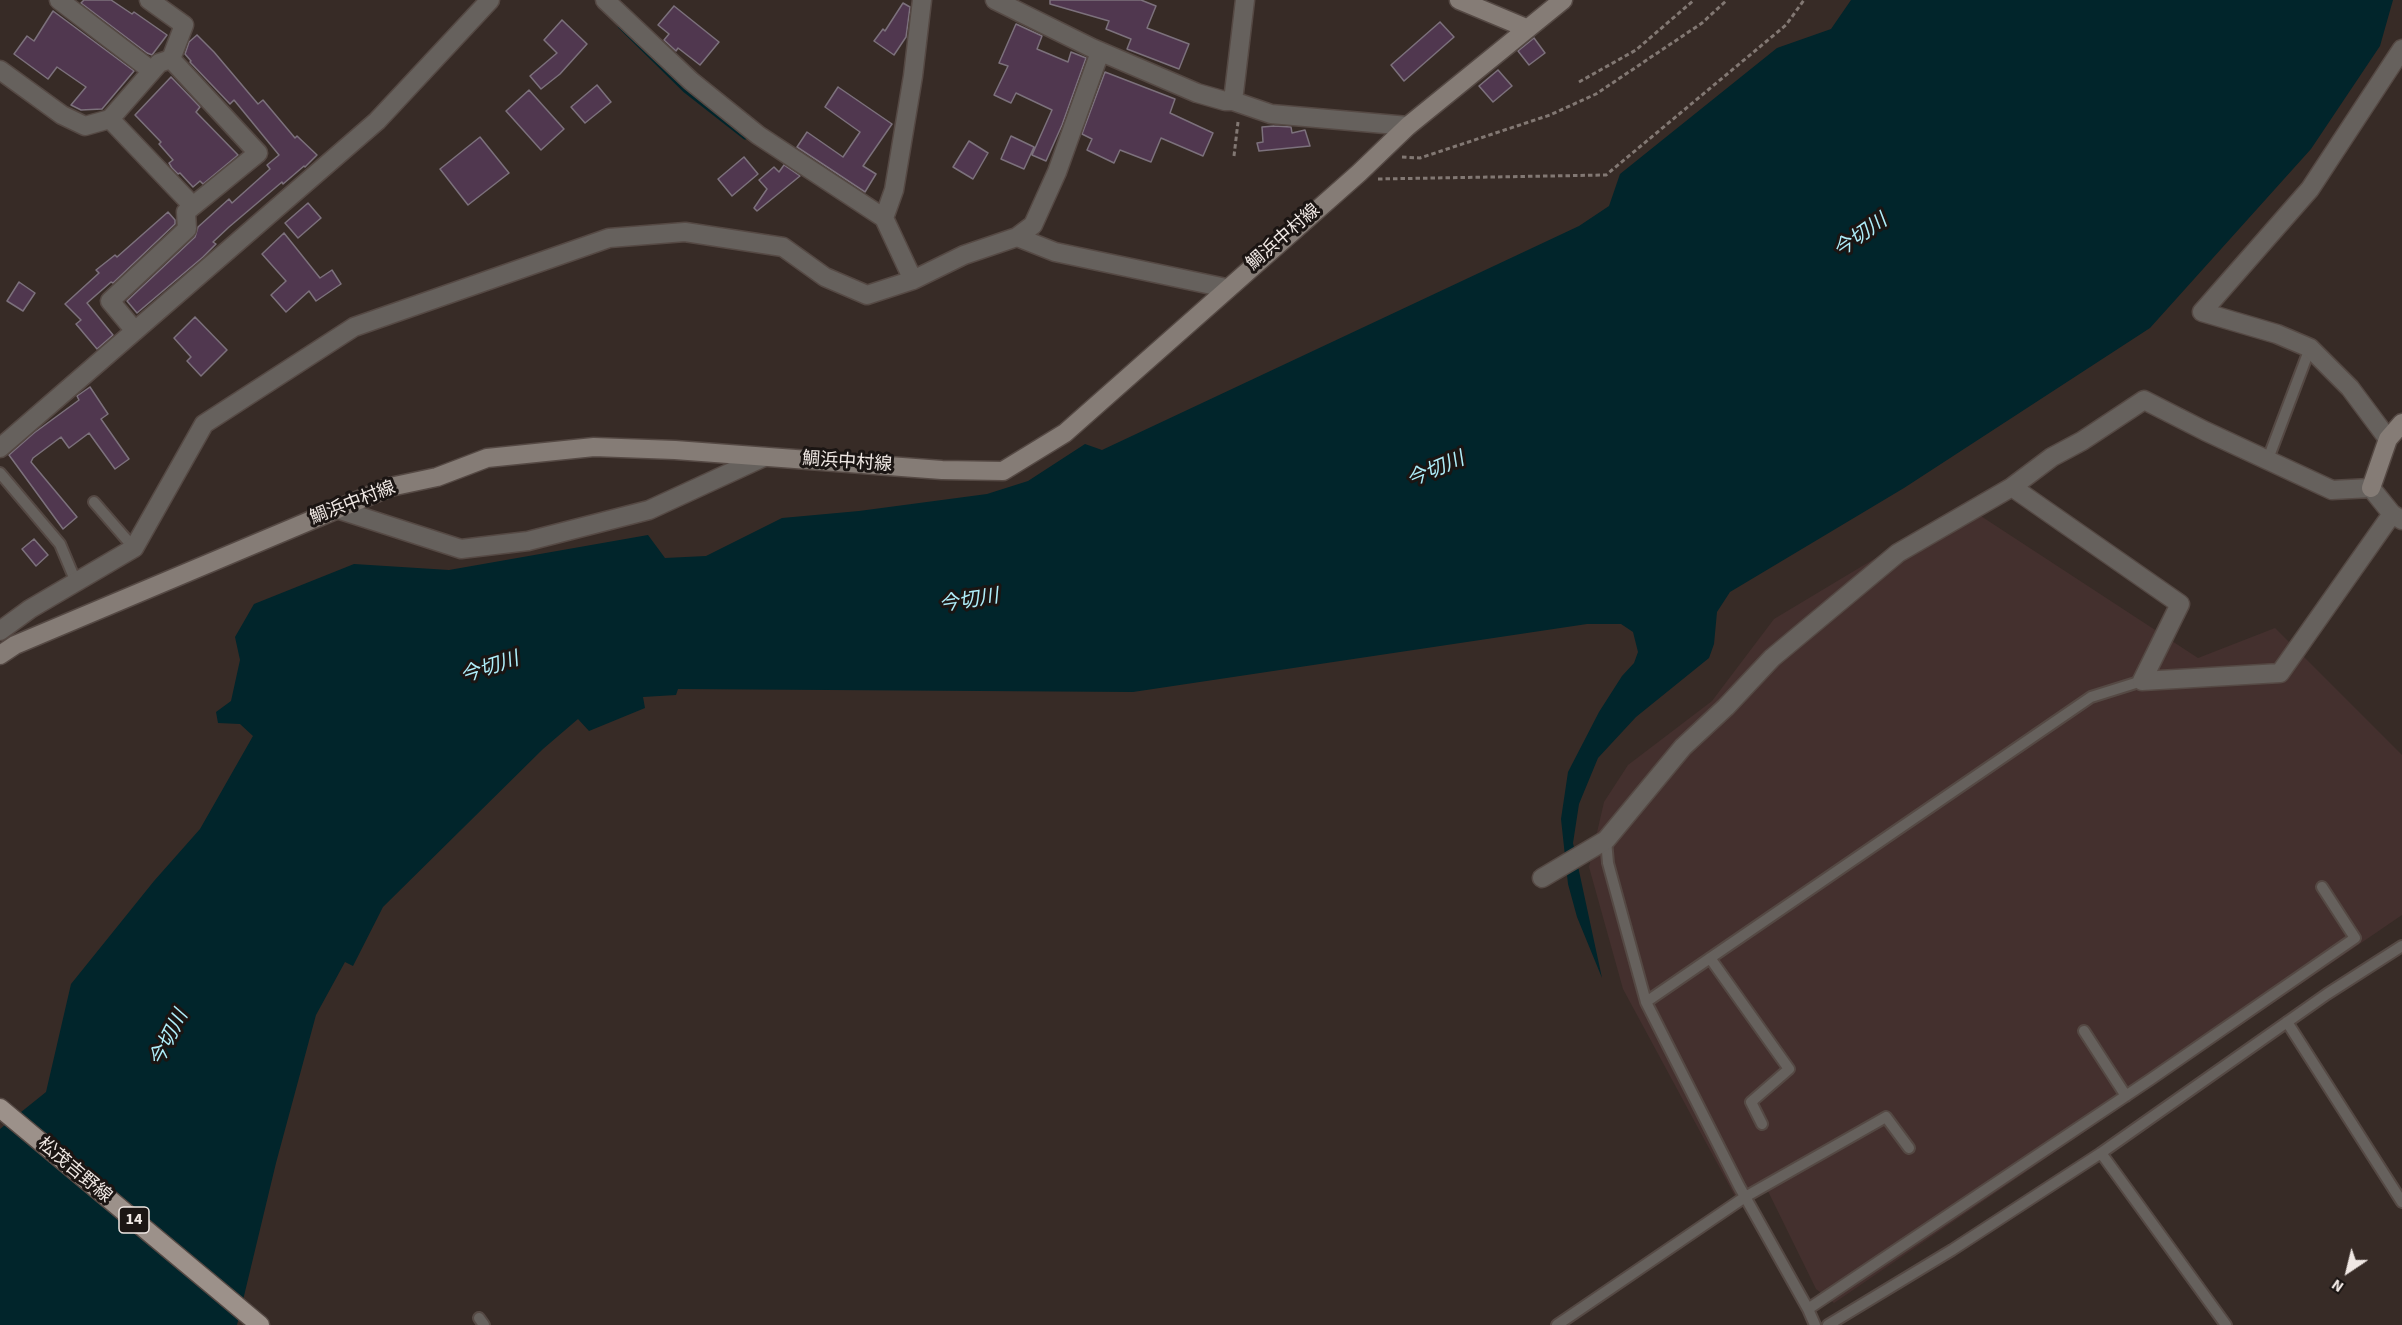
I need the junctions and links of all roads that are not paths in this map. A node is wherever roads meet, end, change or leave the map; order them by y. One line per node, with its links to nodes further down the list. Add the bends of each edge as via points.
1 (59, 0): 15 (street)
2 (149, 0): 13 (street, via 184,25)
3 (490, 0): 25 (street, via 377,121)
4 (605, 0): 21 (street, via 691,81 758,135)
5 (921, 0): 21 (street, via 894,190)
6 (995, 0): 12 (street)
7 (1245, 0): 17 (street)
8 (1459, 0): 10 (main road)
9 (1563, 0): 10 (main road, 鯛浜中村線)
10 (1526, 28): 19 (main road, 鯛浜中村線)
11 (2402, 49): 16 (street)
12 (1100, 52): 17 (street, via 1197,93); 22 (street, via 1057,172 1033,225)
13 (171, 59): 15 (street, via 159,63); 20 (street, via 258,153)
14 (0, 70): 18 (street, via 62,115 85,126)
15 (152, 71): 18 (street)
16 (2395, 75): 26 (street, via 2310,189 2202,312)
17 (1236, 102): 19 (street, via 1271,114)
18 (110, 119): 20 (street)
19 (1408, 126): 24 (main road, 鯛浜中村線)
20 (193, 206): 25 (street, via 186,212 187,229 110,301)
21 (884, 218): 23 (street)
22 (1017, 237): 23 (street, via 964,255); 24 (street, via 1055,252)
23 (913, 280): 38 (street, via 867,295 825,277 783,247 685,232 609,238 354,327 204,424)
24 (1226, 288): 30 (main road, 鯛浜中村線, via 1065,433 1003,471)
25 (135, 331): 29 (street)
26 (2310, 348): 28 (street, via 2350,388); 31 (lane)
27 (2402, 423): 28 (main road)
28 (2388, 439): 34 (main road)
29 (0, 448)
30 (764, 457): 36 (main road, 鯛浜中村線, via 594,447 487,458 437,477 390,487); 36 (street, via 649,510 528,541 472,548 461,549)
31 (2268, 459): 33 (street, via 2144,400 2052,456); 34 (street, via 2332,490)
32 (0, 473): 39 (lane, via 60,544)
33 (2012, 487): 42 (street, via 2180,604); 43 (street, via 1898,554 1772,658 1683,747)
34 (2371, 488): 37 (street)
35 (94, 502): 38 (lane)
36 (337, 509): 41 (main road, 鯛浜中村線, via 15,645)
37 (2397, 517): 42 (street, via 2280,673)
38 (134, 548): 39 (street)
39 (76, 582): 40 (street)
40 (0, 631)
41 (0, 655)
42 (2142, 681): 47 (lane, via 2091,697)
43 (1606, 840): 44 (street); 48 (lane, via 1608,863)
44 (1542, 878)
45 (2322, 887): 51 (lane, via 2355,938)
46 (2402, 946): 49 (lane)
47 (1710, 958): 48 (lane); 53 (lane, via 1789,1069 1750,1102)
48 (1646, 1002): 56 (lane)
49 (2287, 1022): 55 (lane); 57 (lane)
50 (2084, 1031): 51 (lane)
51 (2126, 1096): 58 (lane)
52 (0, 1108): 59 (main road, 松茂吉野線 / 14)
53 (1762, 1124)
54 (1909, 1148): 56 (lane, via 1886,1117)
55 (2101, 1153): 62 (lane); 63 (lane)
56 (1745, 1197): 58 (lane); 60 (lane)
57 (2402, 1202)
58 (1808, 1309): 61 (lane)
59 (260, 1325)
60 (1557, 1325)
61 (1815, 1325)
62 (1828, 1325)
63 (2226, 1325)

